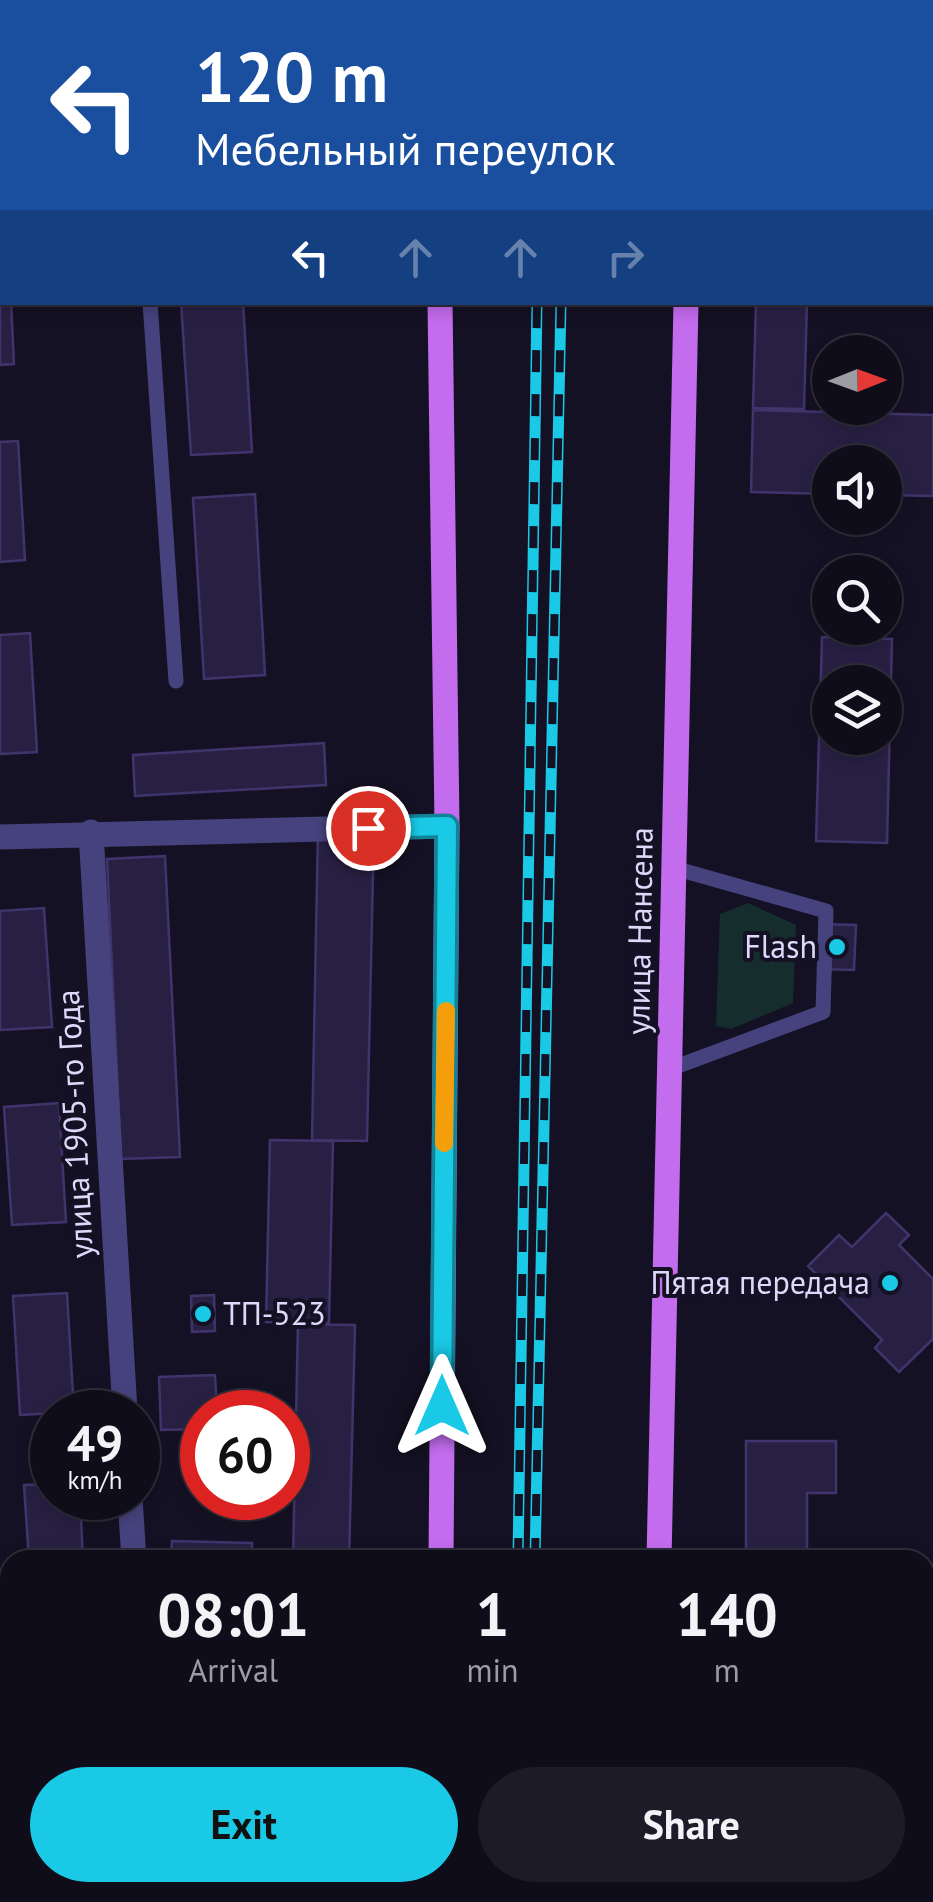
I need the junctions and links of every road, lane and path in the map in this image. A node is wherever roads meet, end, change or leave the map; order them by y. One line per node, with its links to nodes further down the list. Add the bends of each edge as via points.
1 (150, 305): 4 (lane)
2 (440, 305): 5 (main road)
3 (686, 305): 8 (main road, улица Нансена)
4 (176, 680)
5 (447, 826): 6 (street); 13 (main road)
6 (91, 832): 7 (street); 10 (street, улица 1905-го Года)
7 (0, 836)
8 (674, 868): 9 (main road, улица Нансена); 9 (lane, via 826,911 823,1012)
9 (670, 1069): 14 (main road, улица Нансена)
10 (124, 1390)
11 (131, 1520): 12 (street)
12 (133, 1550)
13 (441, 1550)
14 (660, 1550)

